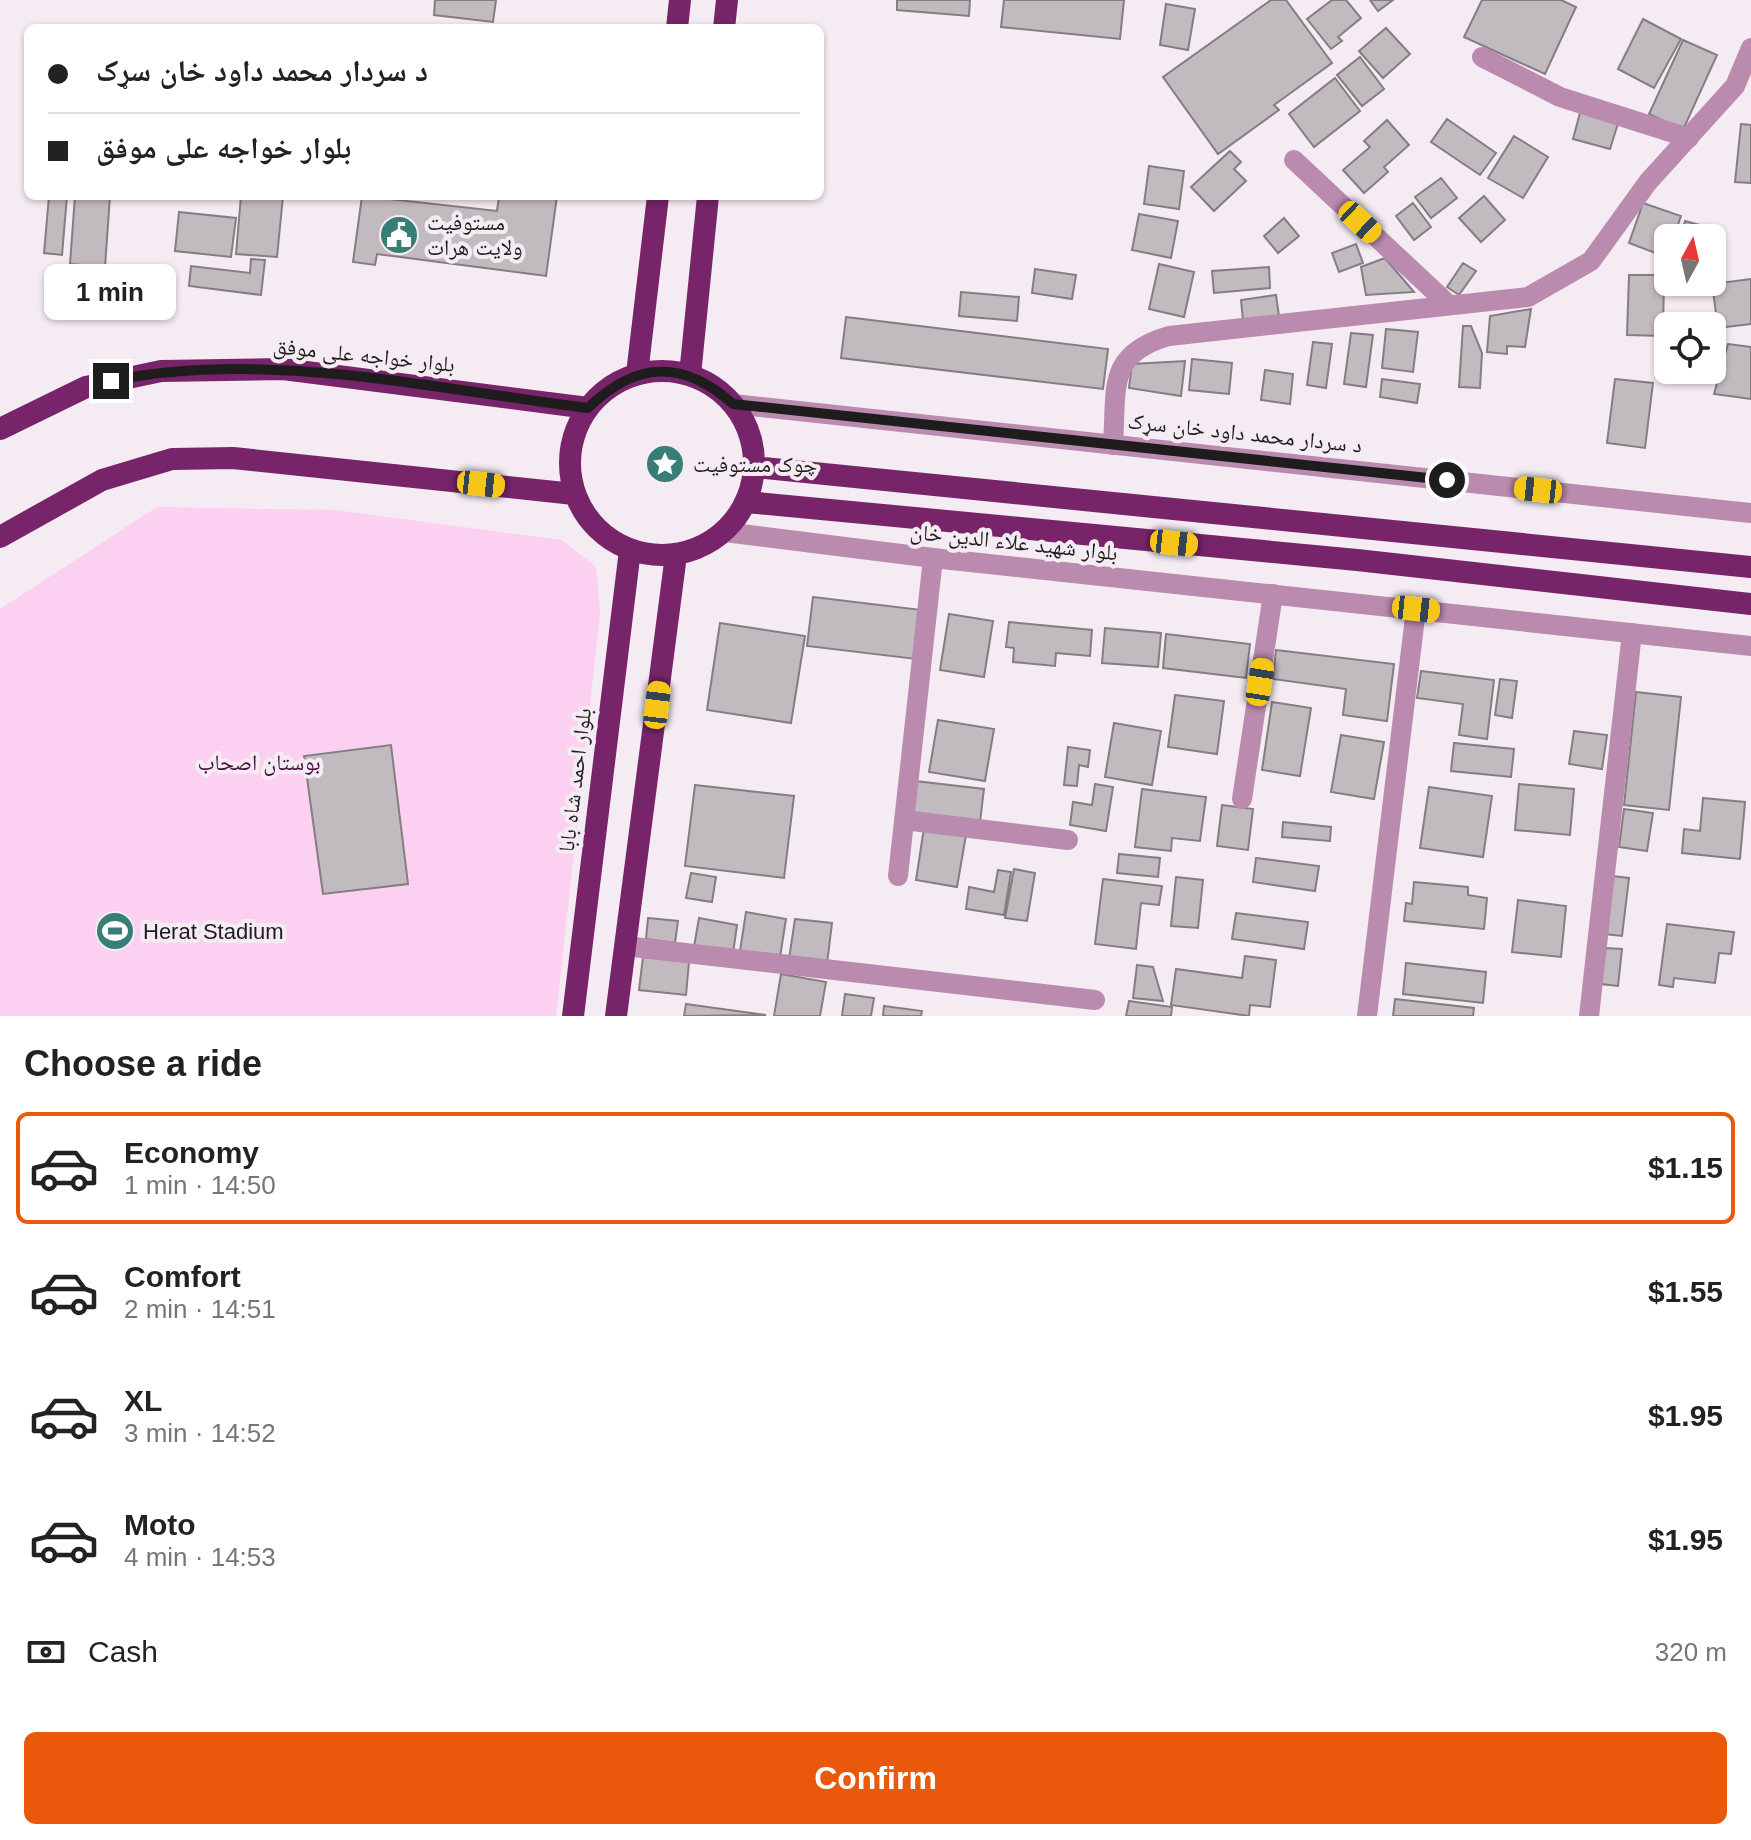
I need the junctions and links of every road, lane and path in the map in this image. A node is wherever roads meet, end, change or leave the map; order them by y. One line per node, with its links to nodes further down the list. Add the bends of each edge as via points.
1 (680, 0): 3 (highway)
2 (727, 0): 4 (highway)
3 (677, 24)
4 (724, 24)
5 (1751, 48): 7 (street, via 1735,86)
6 (1482, 57): 7 (street, via 1560,97)
7 (1689, 138): 11 (street, via 1648,182 1591,261 1528,297)
8 (1294, 160): 11 (street)
9 (658, 200): 12 (highway)
10 (708, 200): 13 (highway)
11 (1449, 305): 17 (street, via 1142,343 1119,372)
12 (637, 374): 13 (highway); 15 (highway, via 609,387)
13 (690, 375): 14 (highway)
14 (733, 404): 17 (street, د سردار محمد داود خان سړک); 18 (highway, via 748,429)
15 (588, 408): 16 (highway, بلوار خواجه علی موفق, via 283,369 161,371 86,387); 19 (highway, via 574,435)
16 (0, 429)
17 (1113, 445): 21 (street, د سردار محمد داود خان سړک)
18 (755, 467): 20 (highway); 27 (highway)
19 (574, 494): 23 (highway, via 233,458 172,459 102,480); 24 (highway, via 606,537)
20 (747, 502): 22 (highway); 29 (highway)
21 (1751, 513)
22 (725, 532): 25 (highway); 26 (street, بلوار شهید علاء الدین خان)
23 (0, 537)
24 (630, 550): 25 (highway); 39 (highway, بلوار احمد شاه بابا)
25 (676, 555): 37 (highway)
26 (933, 558): 28 (street, بلوار شهید علاء الدین خان); 34 (street)
27 (1751, 567)
28 (1273, 594): 30 (street, بلوار شهید علاء الدین خان); 33 (street)
29 (1751, 604)
30 (1416, 609): 31 (street, بلوار شهید علاء الدین خان); 41 (street)
31 (1632, 633): 32 (street); 42 (street)
32 (1751, 646)
33 (1242, 799)
34 (904, 820): 35 (street); 36 (street)
35 (1068, 840)
36 (898, 876)
37 (625, 946): 38 (street); 40 (highway)
38 (1095, 1000)
39 (573, 1016)
40 (616, 1016)
41 (1367, 1016)
42 (1589, 1016)

